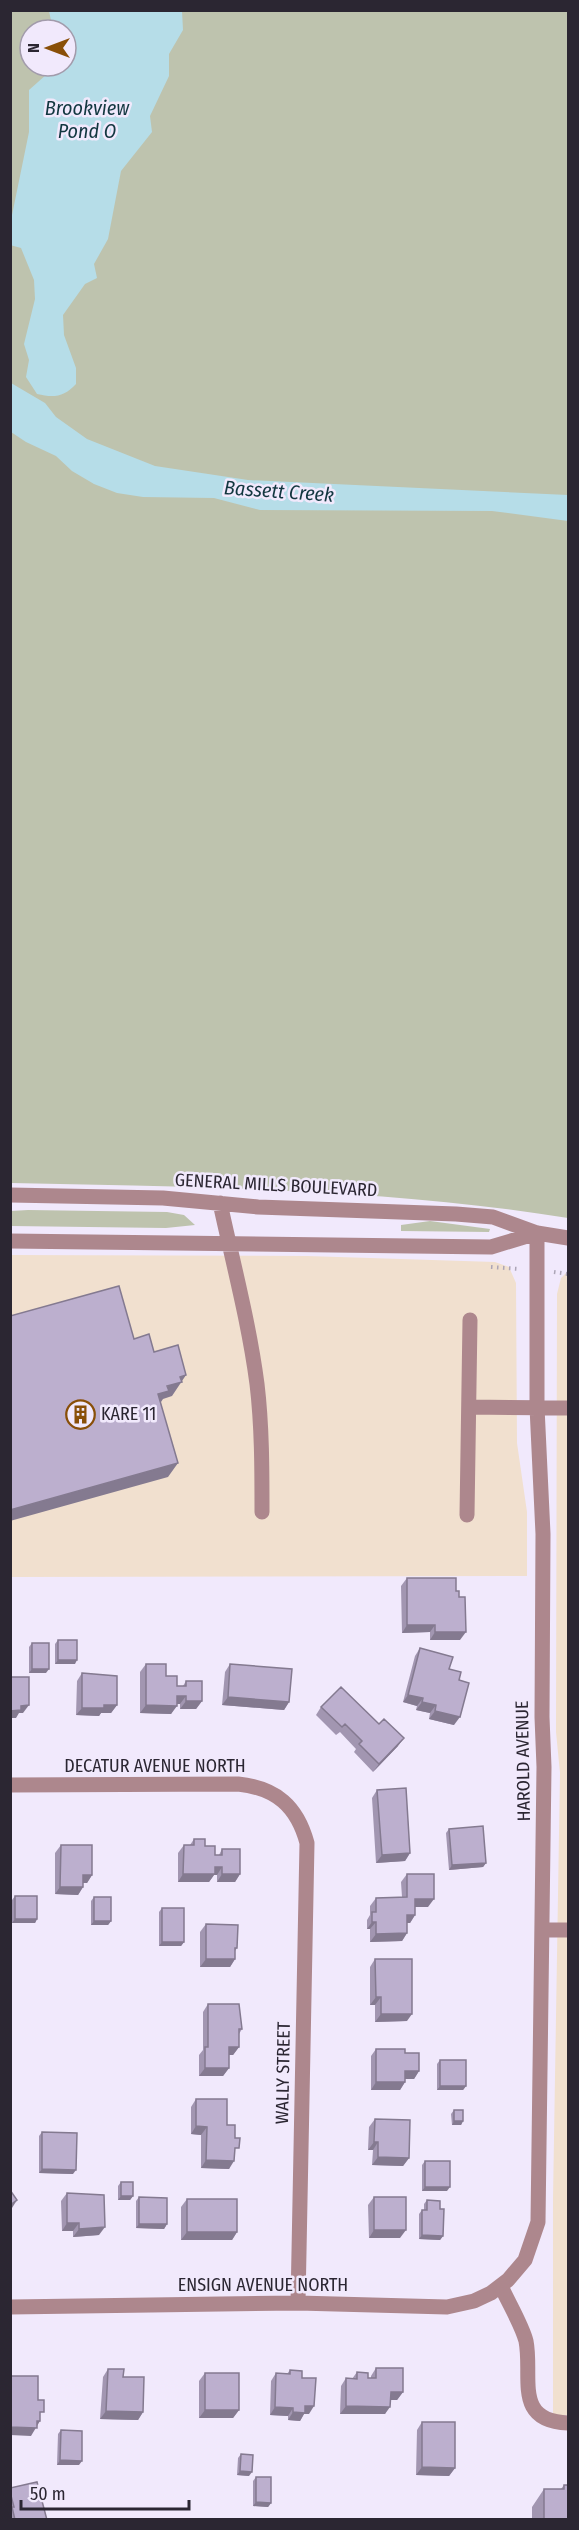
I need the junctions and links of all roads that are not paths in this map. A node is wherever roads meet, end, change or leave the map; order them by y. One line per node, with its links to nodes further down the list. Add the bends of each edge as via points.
1 (10, 1195): 2 (street, GENERAL MILLS BOULEVARD)
2 (220, 1203): 3 (street, GENERAL MILLS BOULEVARD, via 456,1214 493,1218); 6 (street)
3 (537, 1233): 4 (street, GENERAL MILLS BOULEVARD); 6 (street, GENERAL MILLS BOULEVARD, via 491,1247); 9 (street, HAROLD AVENUE)
4 (568, 1238)
5 (10, 1241): 6 (street, GENERAL MILLS BOULEVARD)
6 (229, 1243): 11 (street, via 256,1383)
7 (470, 1320): 8 (street)
8 (469, 1407): 9 (street); 12 (street)
9 (537, 1407): 10 (street); 15 (street, HAROLD AVENUE, via 543,1534)
10 (568, 1408)
11 (262, 1512)
12 (467, 1515)
13 (10, 1785): 14 (street, DECATUR AVENUE NORTH, via 254,1786 287,1804)
14 (307, 1843): 18 (street, WALLY STREET)
15 (543, 1930): 16 (street); 17 (street, HAROLD AVENUE, via 538,2222 525,2260)
16 (568, 1930)
17 (504, 2283): 18 (street, ENSIGN AVENUE NORTH, via 474,2301 447,2307); 20 (street, via 526,2341 527,2394 537,2413)
18 (298, 2303): 19 (street, ENSIGN AVENUE NORTH)
19 (10, 2307)
20 (568, 2423)

